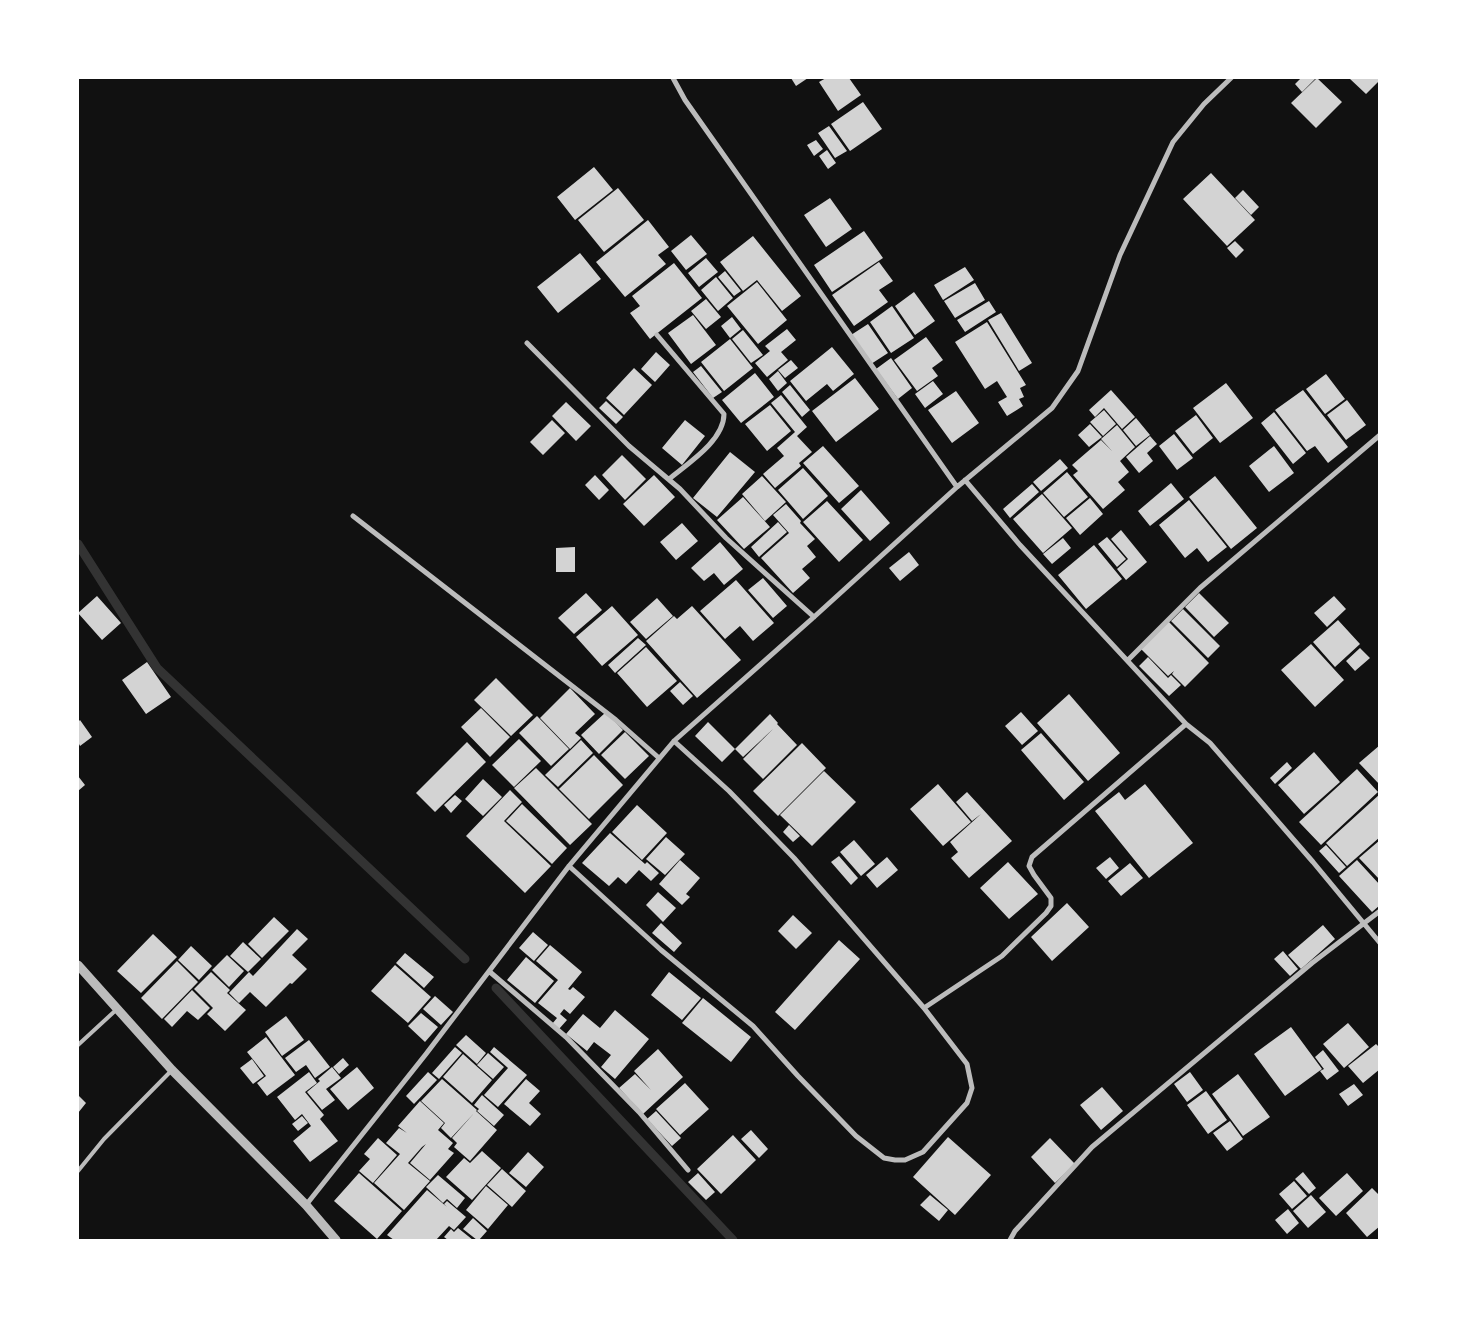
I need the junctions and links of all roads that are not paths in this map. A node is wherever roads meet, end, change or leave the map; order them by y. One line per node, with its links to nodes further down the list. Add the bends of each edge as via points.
1 (673, 78): 8 (street, via 685,100)
2 (1231, 78): 7 (street, via 1204,104 1173,142 1120,255 1078,371 1052,408)
3 (657, 335): 6 (street, via 724,414 722,425 710,445)
4 (527, 343): 6 (street, via 629,446)
5 (1380, 435): 11 (street, via 1200,588)
6 (669, 479): 10 (street, via 726,538)
7 (965, 480): 8 (street); 11 (street, via 1020,545)
8 (957, 487): 10 (street)
9 (353, 516): 14 (street, via 616,720)
10 (814, 617): 13 (street)
11 (1128, 660): 12 (street)
12 (1186, 724): 17 (street, via 1210,743); 21 (street, via 1032,857 1029,866 1051,898 1046,913 1002,956)
13 (674, 741): 14 (street); 21 (street, via 729,791 794,858)
14 (659, 758): 15 (street)
15 (569, 866): 20 (street); 21 (street, via 661,950 753,1026 856,1136 884,1158 905,1160 922,1152 966,1103 972,1088 967,1064)
16 (1380, 911): 17 (street)
17 (1364, 923): 18 (street); 29 (street, via 1092,1147)
18 (1380, 943)
19 (78, 965): 22 (street)
20 (490, 972): 25 (street, via 566,1037 639,1112); 27 (street)
21 (924, 1008)
22 (117, 1009): 23 (lane); 24 (street)
23 (78, 1045)
24 (172, 1070): 26 (lane, via 104,1139); 27 (street)
25 (688, 1170)
26 (78, 1171)
27 (306, 1205): 28 (street)
28 (336, 1240)
29 (1010, 1240)

